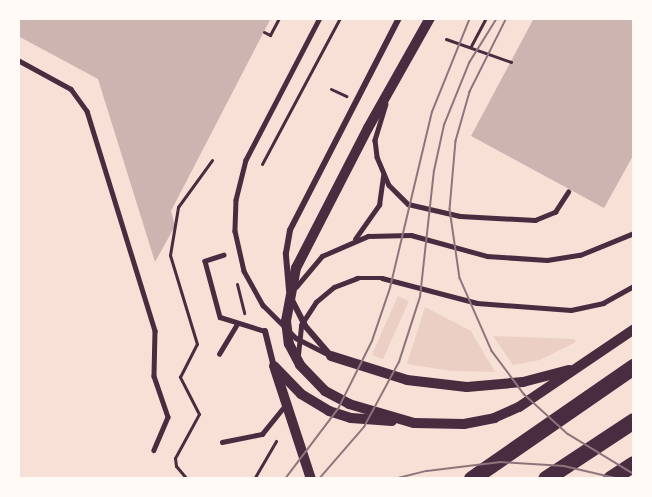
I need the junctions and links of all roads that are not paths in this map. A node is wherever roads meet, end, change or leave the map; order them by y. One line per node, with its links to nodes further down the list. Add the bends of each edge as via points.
1 (320, 18): 17 (lane, via 246,160 238,186 235,231 244,272 263,305 296,338)
2 (399, 18): 17 (street, via 298,211 286,253 286,276 295,308)
3 (430, 18): 5 (street)
4 (18, 60): 26 (lane, via 71,89 87,111 155,331 154,376 168,417)
5 (390, 93): 6 (lane, via 375,140); 12 (street, via 310,238)
6 (383, 175): 7 (lane, via 408,204 460,216 546,218 560,207); 9 (lane, via 378,206)
7 (568, 192)
8 (634, 233): 9 (lane, via 580,255 547,260 487,256 411,235)
9 (356, 239): 12 (lane, via 313,264)
10 (224, 255): 13 (lane, via 205,261 220,317)
11 (634, 285): 18 (lane, via 603,303 571,310 477,303 382,278 357,278 324,294 307,314 298,335)
12 (287, 299): 18 (street, via 287,336)
13 (237, 324): 15 (lane); 16 (lane)
14 (634, 329): 20 (street)
15 (265, 331): 19 (street)
16 (219, 354)
17 (332, 356): 20 (street, via 407,380 467,387 523,382)
18 (300, 365): 24 (street, via 335,398)
19 (274, 366): 22 (street); 24 (street, via 301,394 329,411 351,418)
20 (580, 366): 24 (street, via 534,399 494,418 456,425)
21 (634, 367): 29 (highway)
22 (285, 406): 25 (lane, via 262,434); 28 (street)
23 (634, 421): 30 (highway)
24 (414, 423)
25 (222, 442)
26 (153, 450)
27 (634, 465): 31 (highway)
28 (311, 479)
29 (472, 479)
30 (546, 479)
31 (612, 479)

